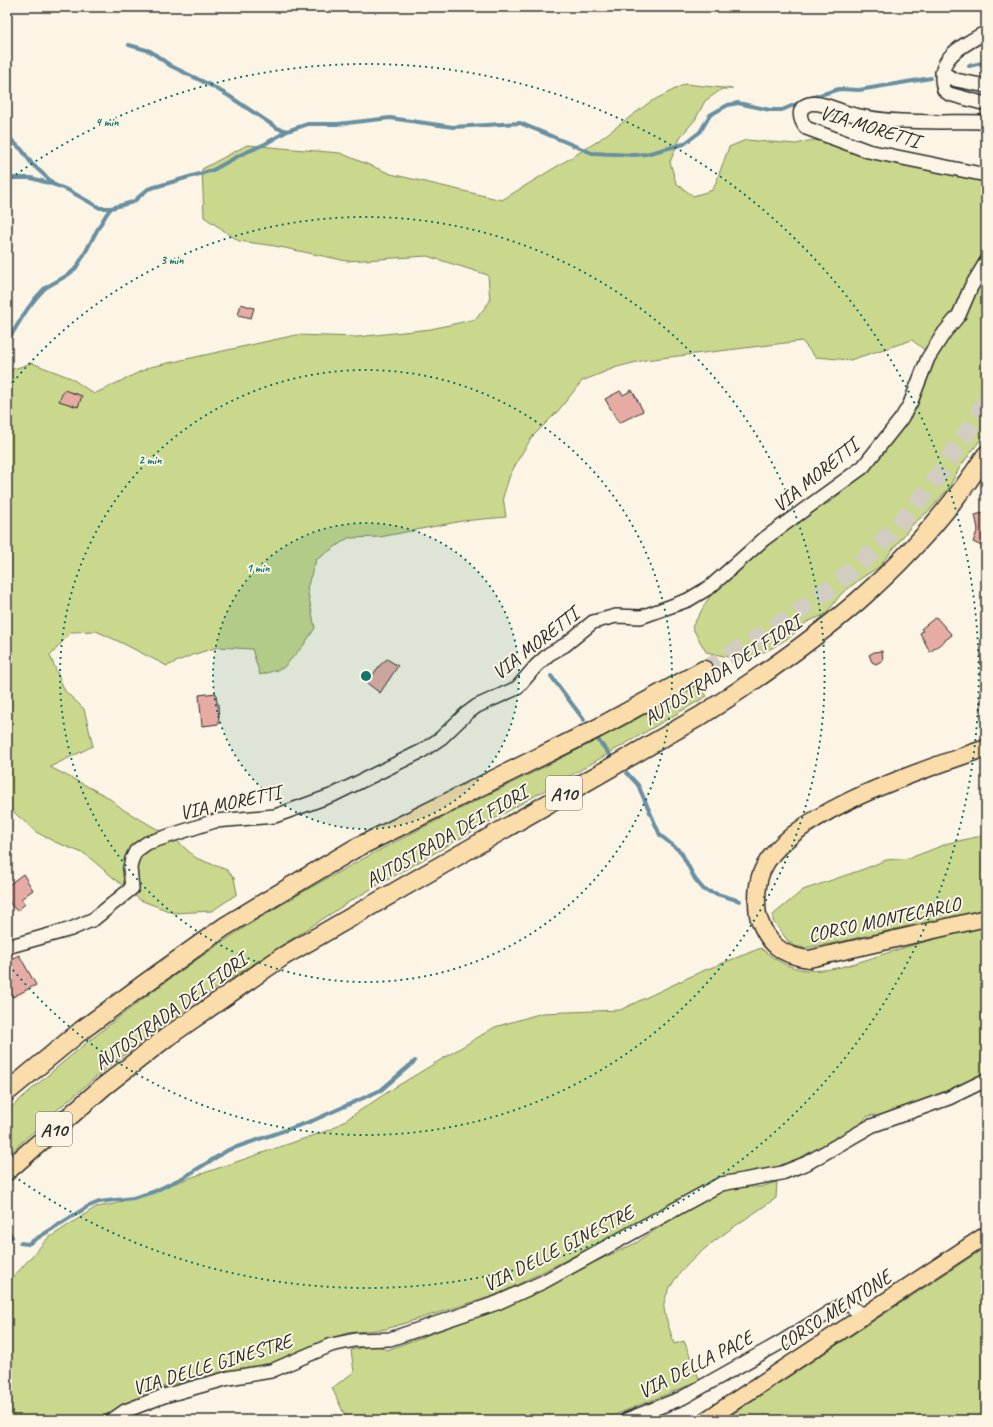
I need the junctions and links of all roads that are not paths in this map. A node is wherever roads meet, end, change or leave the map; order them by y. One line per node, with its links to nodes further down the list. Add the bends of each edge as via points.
1 (986, 32): 2 (street, via 951,54)
2 (942, 73): 3 (street, via 956,80); 4 (street, via 944,90 949,94)
3 (986, 86)
4 (986, 104)
5 (986, 122): 6 (street, VIA MORETTI, via 877,118 816,104 808,104 800,113 800,120 806,128 868,151)
6 (986, 175)
7 (986, 262): 12 (street, VIA MORETTI, via 971,287 959,315 928,358 910,404 863,467 764,539 710,587 688,600 641,617 616,616 593,622 565,645 549,654 517,688 477,706 422,751 333,795 274,816 215,821 147,843 136,851 132,859 132,888 94,919 71,930)
8 (986, 455): 15 (highway, AUTOSTRADA DEI FIORI / A10, via 938,521 900,563 807,644 702,715 276,961 167,1037 103,1087)
9 (704, 670): 14 (highway, AUTOSTRADA DEI FIORI / A10, via 598,728 380,836 303,879 224,927 147,982 82,1030)
10 (986, 748): 11 (main road, CORSO MONTECARLO, via 871,790 849,800 795,834 769,860 762,871 757,895 758,915 769,940 786,954 809,959)
11 (986, 918)
12 (7, 947)
13 (986, 1080): 18 (street, VIA DELLE GINESTRE, via 948,1098 871,1126 807,1163 782,1174 720,1184 543,1282 497,1303 390,1339 355,1340 331,1345 271,1371 229,1378 164,1396 125,1411)
14 (7, 1092)
15 (7, 1171)
16 (986, 1235): 17 (main road, CORSO MENTONE)
17 (863, 1316): 19 (street, VIA DELLA PACE, via 848,1304 838,1307 682,1398); 20 (main road, CORSO MENTONE)
18 (112, 1420)
19 (626, 1420)
20 (706, 1420)

